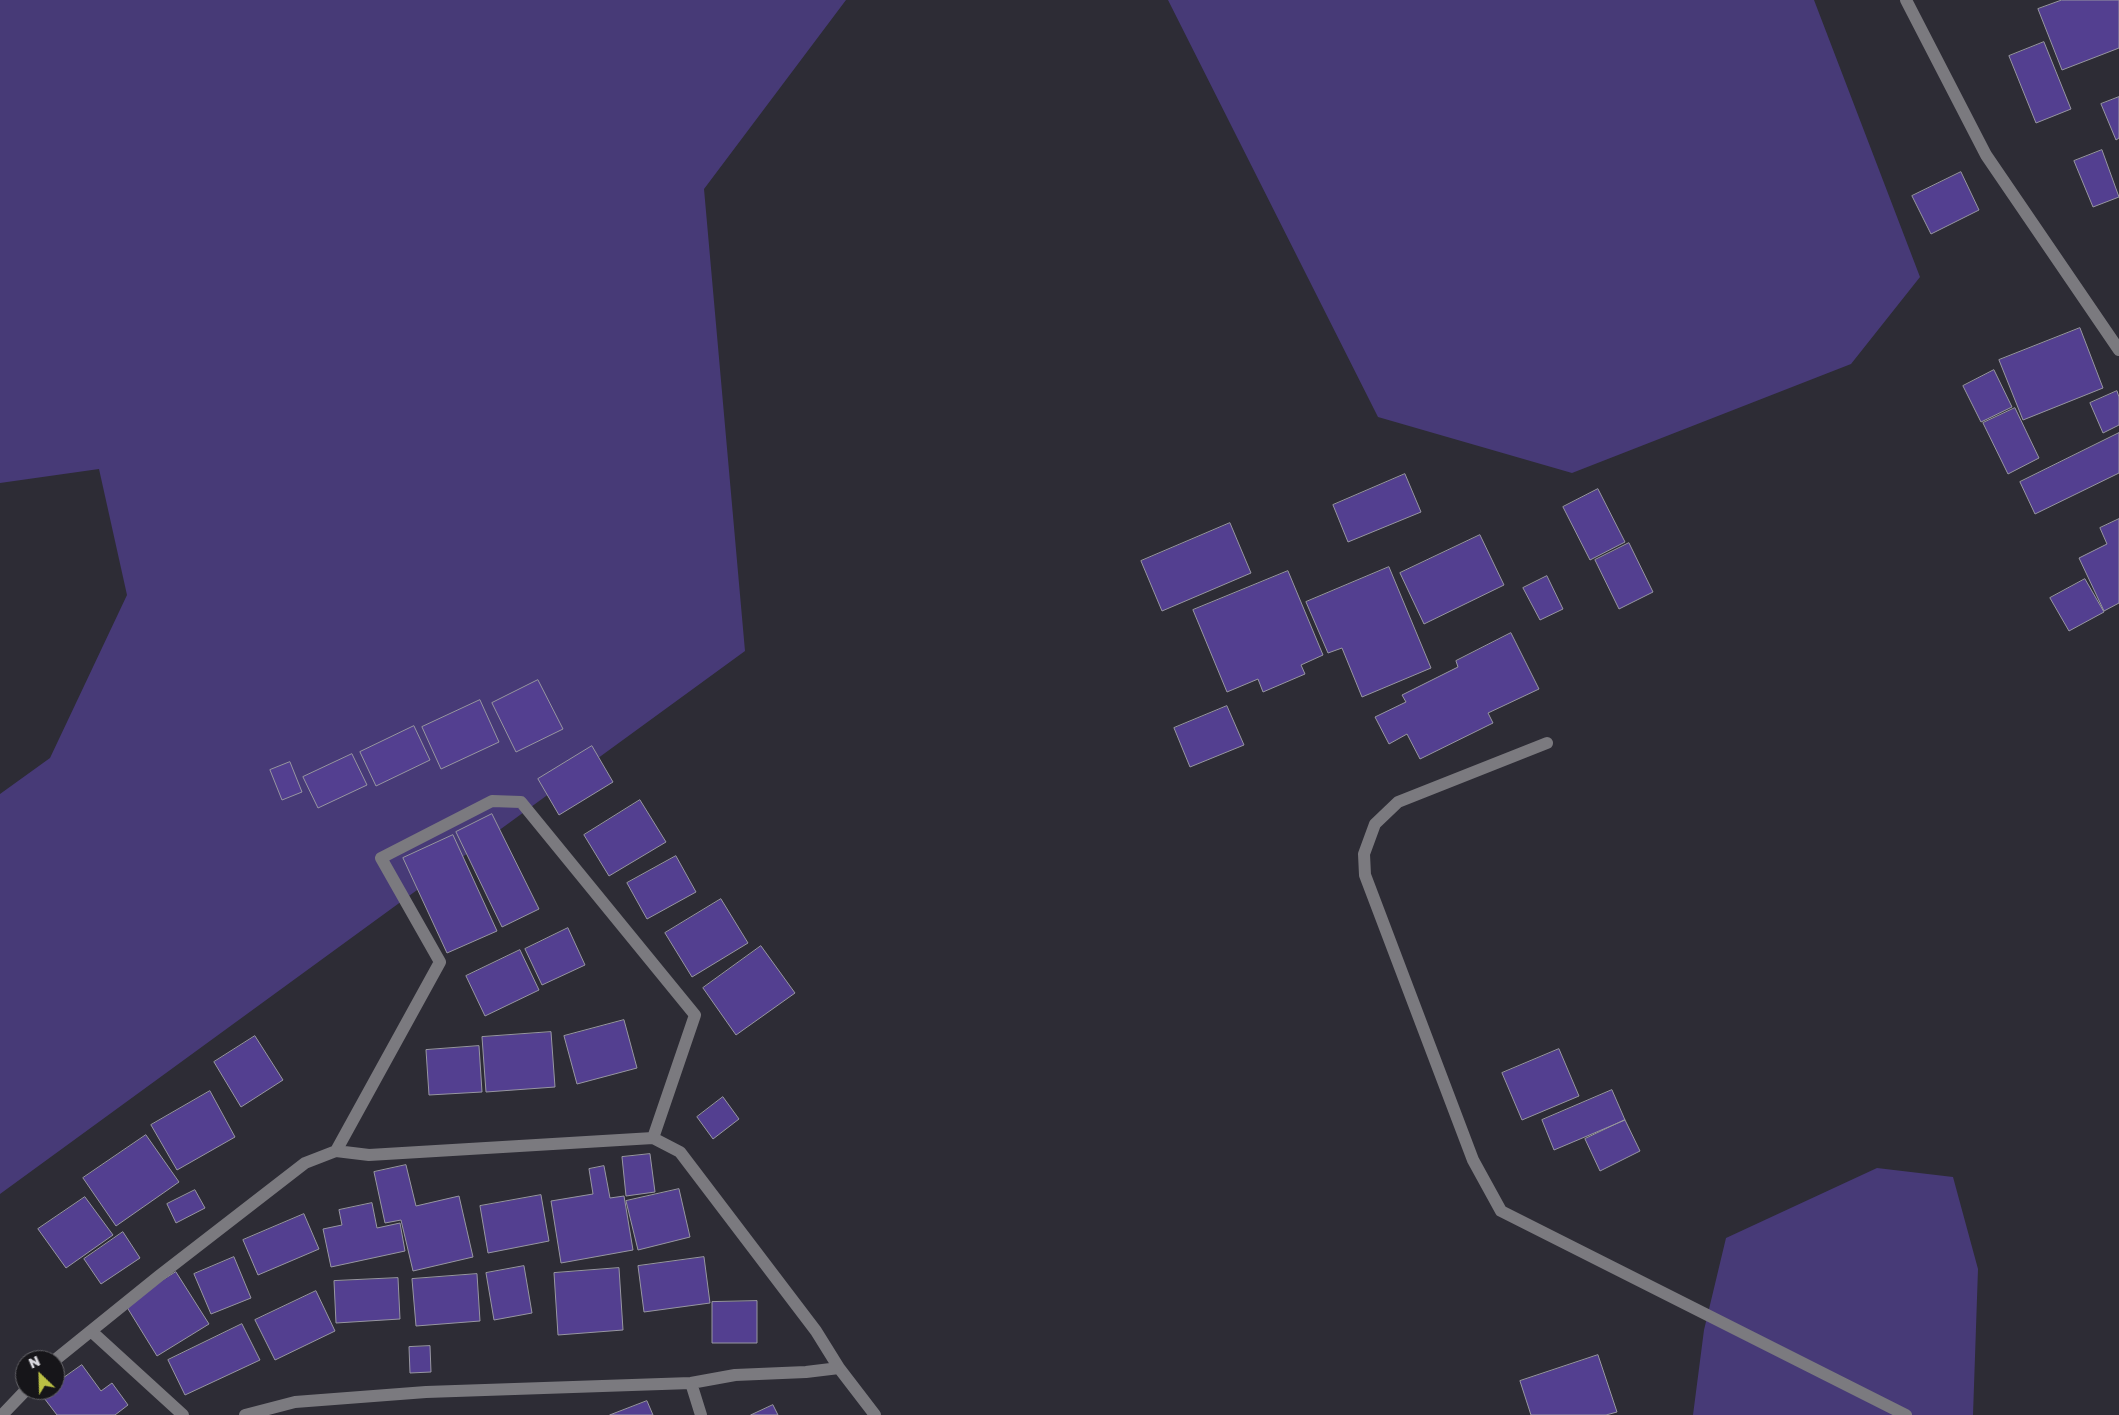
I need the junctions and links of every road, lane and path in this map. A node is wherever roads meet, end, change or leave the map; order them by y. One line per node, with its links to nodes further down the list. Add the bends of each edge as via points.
1 (1906, 0): 2 (street, via 1986,155)
2 (2119, 350)
3 (1547, 743): 16 (street, via 1398,802 1375,824 1364,854 1365,875 1473,1160 1501,1211)
4 (653, 1138): 5 (street, via 370,1155); 5 (street, via 695,1015 521,802 492,801 381,858 440,962); 8 (street, via 680,1152 816,1331)
5 (336, 1151): 6 (street, via 305,1163)
6 (90, 1331): 7 (street); 12 (street)
7 (65, 1352)
8 (839, 1368): 9 (street, via 735,1375); 15 (street)
9 (691, 1383): 13 (street, via 426,1392 295,1402); 14 (street)
10 (16, 1400): 11 (street)
11 (2, 1415)
12 (183, 1415)
13 (245, 1415)
14 (701, 1415)
15 (876, 1415)
16 (1906, 1415)

